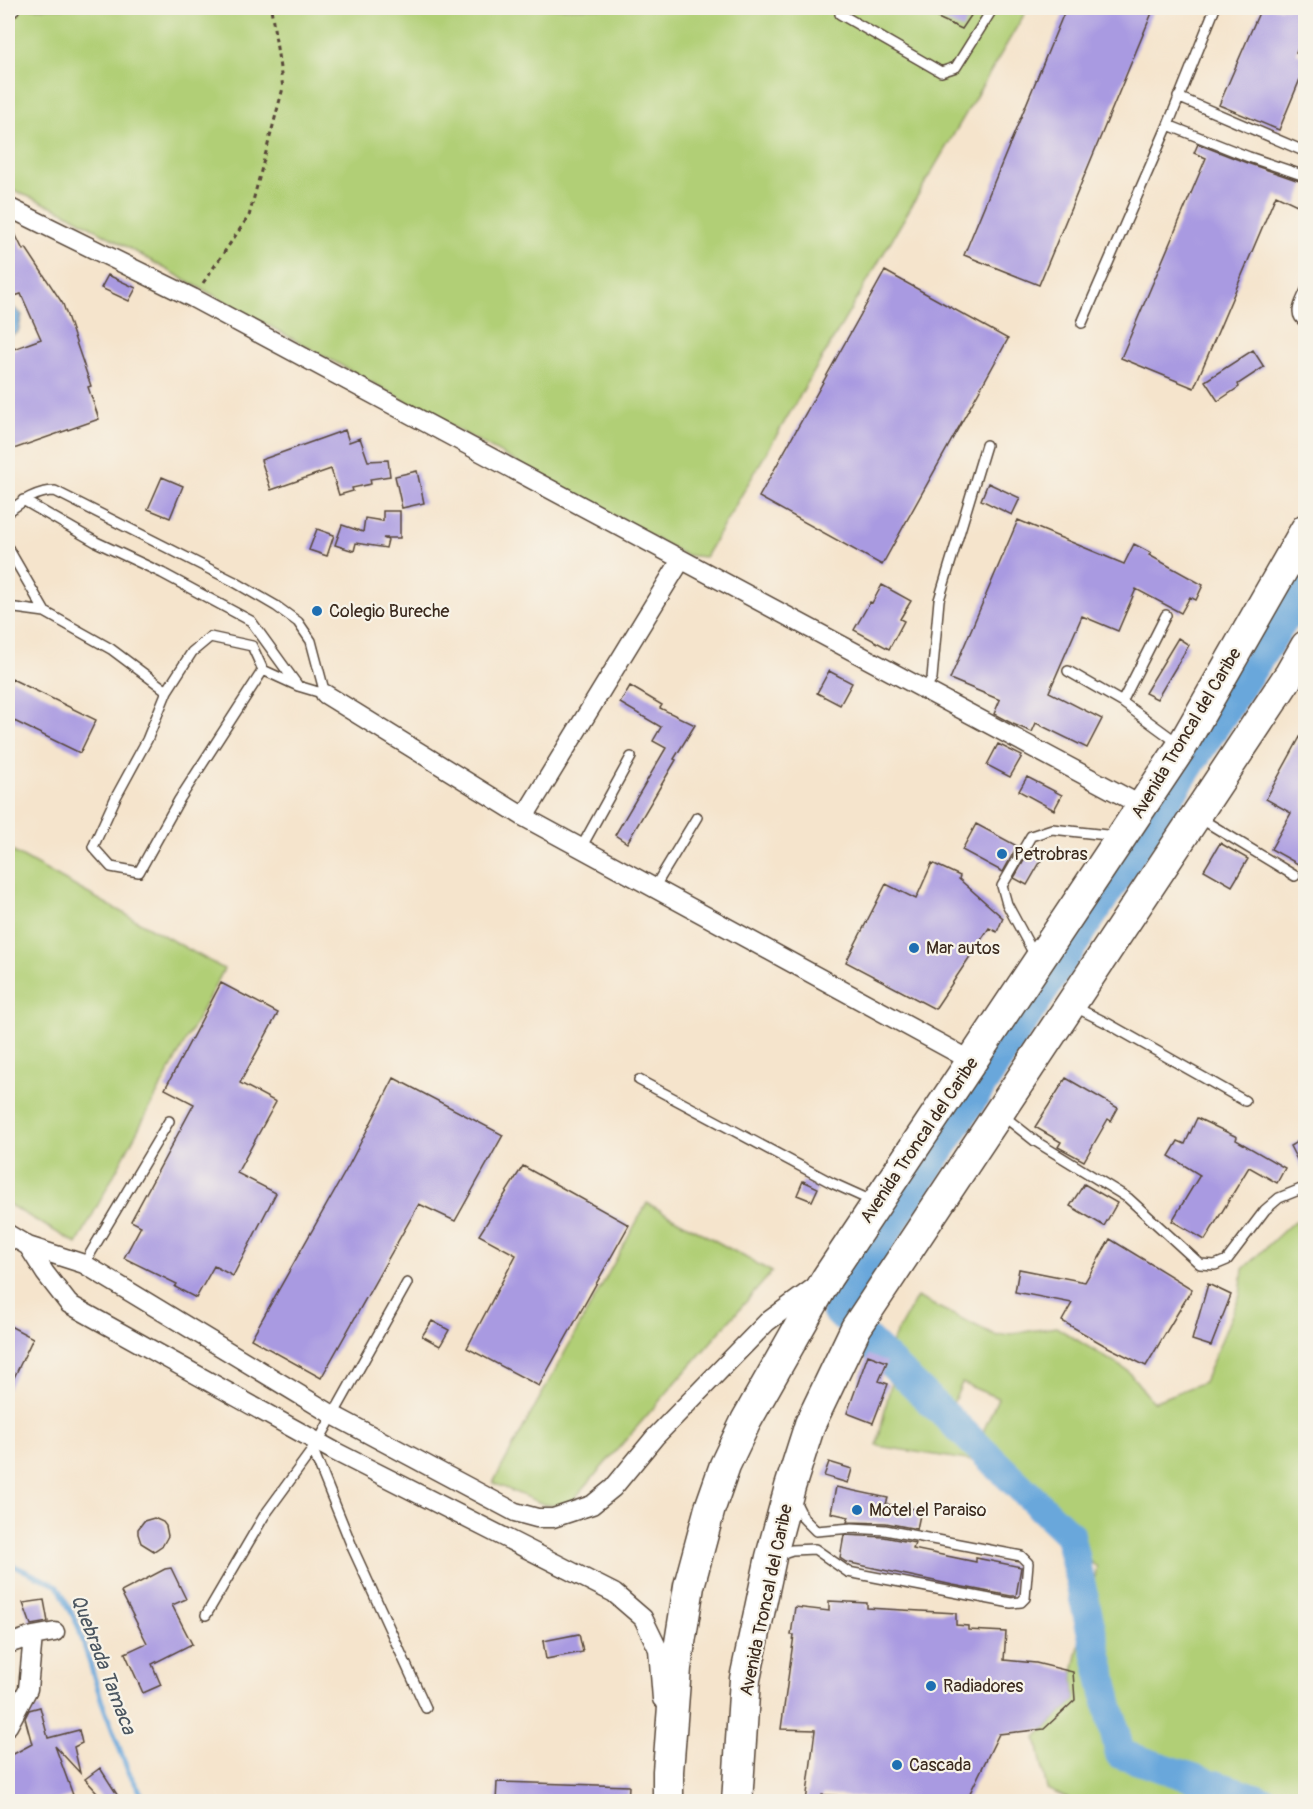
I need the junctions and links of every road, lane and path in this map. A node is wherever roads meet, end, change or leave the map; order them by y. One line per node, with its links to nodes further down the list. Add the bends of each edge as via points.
1 (271, 8): 12 (path, via 283,88 249,216)
2 (1003, 8): 4 (lane)
3 (1215, 8): 6 (lane)
4 (992, 9): 5 (lane, via 956,67 941,72)
5 (840, 14)
6 (1178, 97): 7 (lane); 8 (lane)
7 (1168, 125): 9 (lane); 13 (lane)
8 (1305, 152)
9 (1299, 174)
10 (8, 207): 12 (street)
11 (1305, 290): 14 (lane, via 1297,311)
12 (193, 298): 20 (street)
13 (1082, 323)
14 (1305, 323)
15 (986, 445): 29 (lane, via 939,600 932,678)
16 (23, 500): 17 (lane); 28 (lane, via 251,621); 31 (lane, via 55,491 276,606 298,622 311,641)
17 (8, 512)
18 (1305, 530): 33 (highway, Avenida Troncal del Caribe)
19 (8, 548): 22 (lane)
20 (681, 560): 29 (street); 37 (street)
21 (8, 607): 22 (lane)
22 (45, 612): 30 (lane, via 111,649)
23 (1166, 615): 32 (lane)
24 (1305, 646): 27 (highway, Avenida Troncal del Caribe)
25 (263, 670): 28 (lane); 30 (lane, via 252,646 210,637 192,652); 30 (lane, via 179,800 139,872 111,867 93,847)
26 (1068, 671): 32 (lane)
27 (1298, 679): 36 (highway, Avenida Troncal del Caribe)
28 (298, 686): 31 (lane)
29 (924, 690): 35 (street)
30 (167, 691)
31 (325, 694): 37 (street)
32 (1122, 702): 33 (lane)
33 (1182, 746): 35 (highway, Avenida Troncal del Caribe)
34 (631, 757): 40 (lane)
35 (1142, 806): 39 (highway, Avenida Troncal del Caribe)
36 (1196, 816): 41 (lane); 44 (highway, Avenida Troncal del Caribe)
37 (524, 817): 40 (street)
38 (697, 817): 42 (lane)
39 (1122, 837): 43 (highway, Avenida Troncal del Caribe); 43 (lane, via 1052,829 1031,836 1002,886 1007,904)
40 (581, 848): 42 (street)
41 (1295, 876)
42 (654, 888): 45 (street)
43 (1038, 962): 45 (highway, Avenida Troncal del Caribe)
44 (1071, 1005): 47 (lane); 48 (highway, Avenida Troncal del Caribe)
45 (972, 1061): 51 (highway, Avenida Troncal del Caribe)
46 (639, 1080): 51 (lane)
47 (1245, 1101)
48 (999, 1113): 50 (lane, via 1035,1141 1128,1198 1200,1264 1227,1260 1265,1210 1278,1198); 59 (highway, Avenida Troncal del Caribe, via 856,1328 810,1424)
49 (169, 1121): 54 (lane)
50 (1305, 1187)
51 (877, 1204): 55 (highway, Avenida Troncal del Caribe)
52 (8, 1234): 53 (street)
53 (28, 1246): 54 (street); 58 (street, via 69,1304)
54 (84, 1264): 57 (street)
55 (827, 1278): 60 (street, via 767,1322 654,1437 613,1488 592,1505 553,1518); 71 (highway, Avenida Troncal del Caribe, via 746,1421 710,1508 689,1586 676,1668)
56 (407, 1283): 57 (lane)
57 (333, 1415): 58 (lane); 60 (street)
58 (316, 1446): 62 (street); 65 (lane, via 264,1516); 69 (lane, via 353,1549)
59 (790, 1487): 61 (lane, via 804,1519); 64 (highway, Avenida Troncal del Caribe)
60 (515, 1512): 62 (street)
61 (816, 1531): 63 (lane); 63 (lane, via 885,1530 1021,1557 1028,1563 1025,1598 1011,1603 848,1572)
62 (503, 1537): 71 (street, via 614,1593 643,1618 658,1649)
63 (815, 1549): 64 (lane, via 792,1550)
64 (771, 1557): 73 (highway, Avenida Troncal del Caribe, via 745,1679)
65 (206, 1616)
66 (55, 1632): 67 (street)
67 (33, 1636): 68 (street); 70 (street, via 28,1689)
68 (8, 1644)
69 (426, 1708)
70 (8, 1726)
71 (668, 1771): 72 (highway, Avenida Troncal del Caribe)
72 (668, 1802)
73 (737, 1802)

